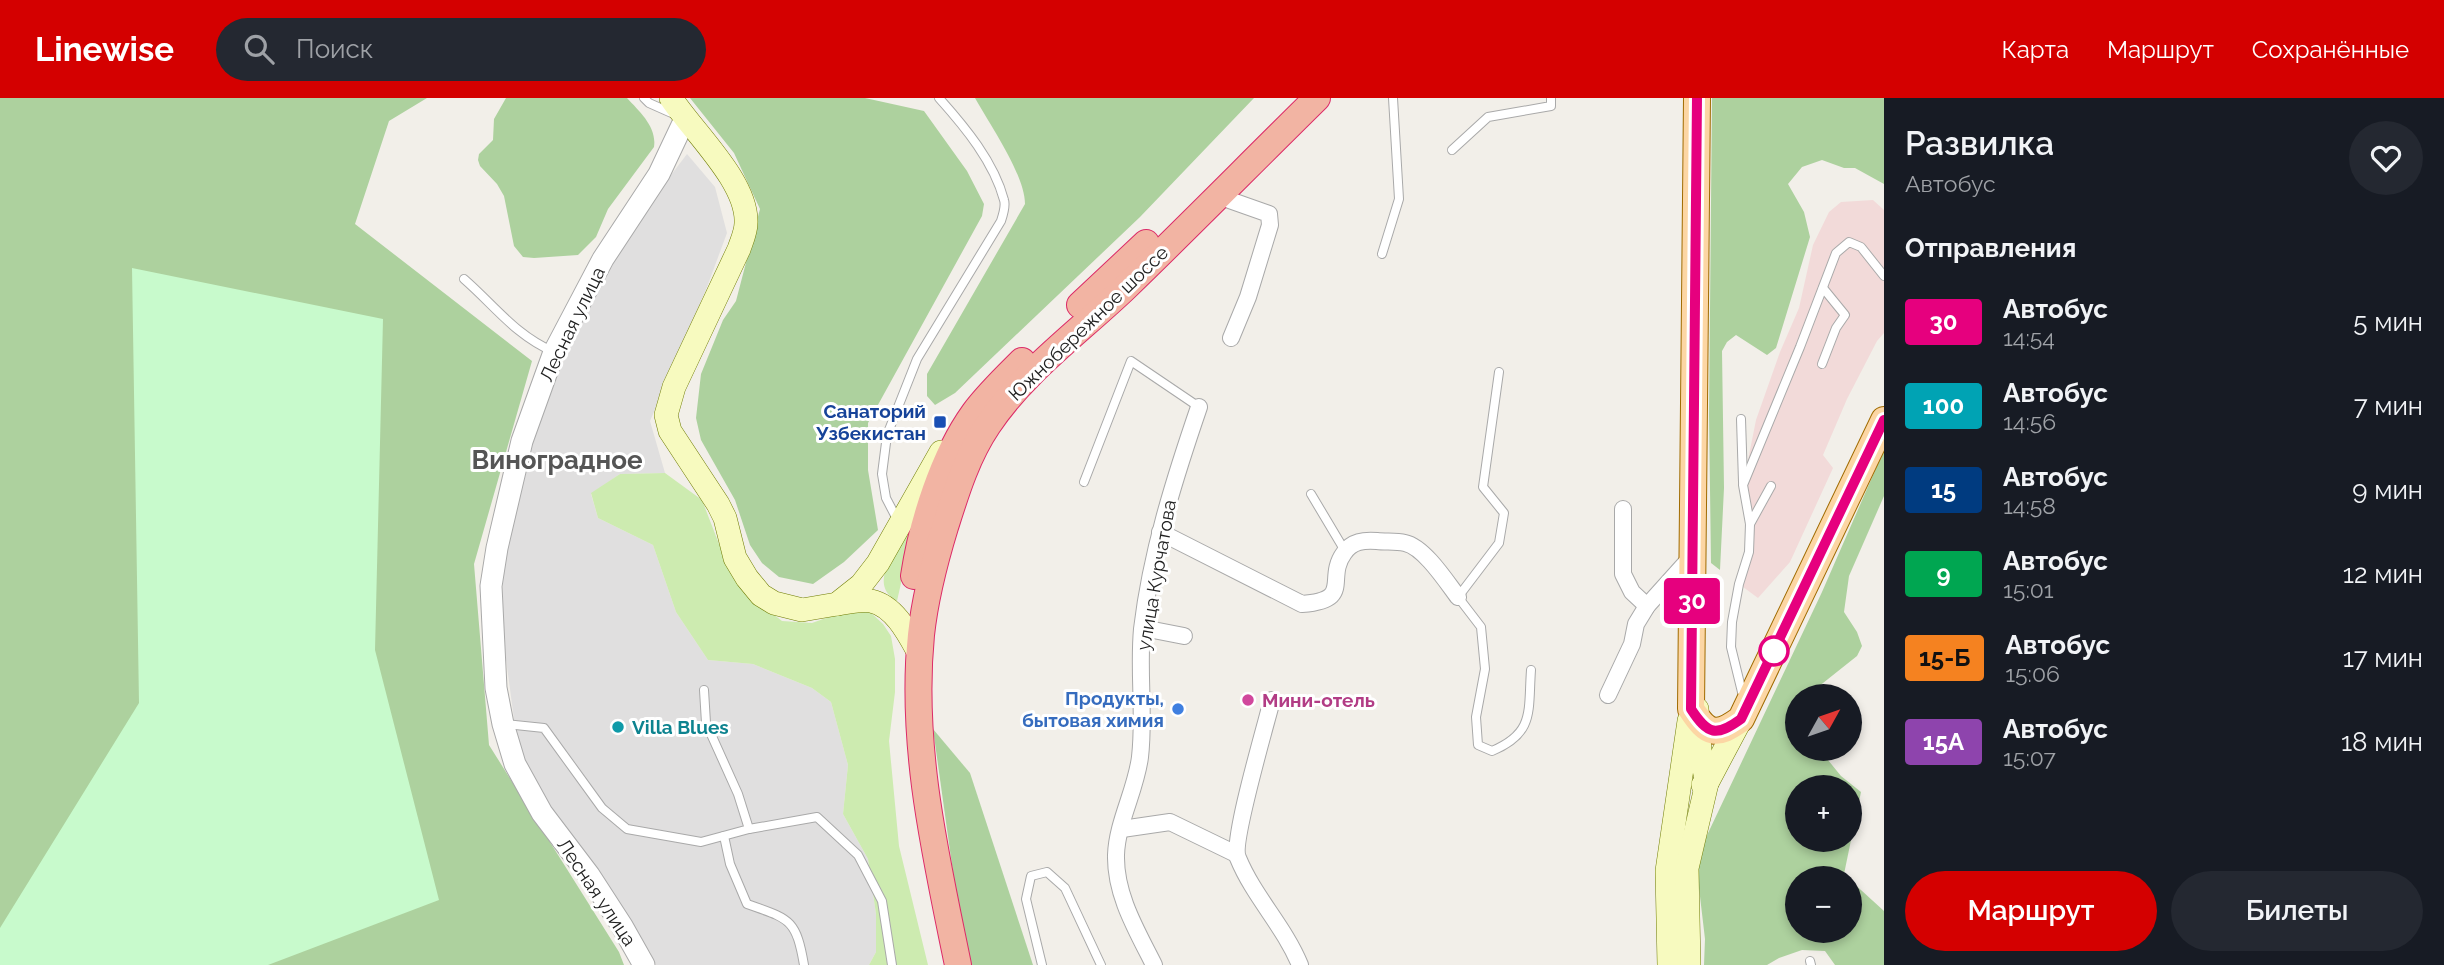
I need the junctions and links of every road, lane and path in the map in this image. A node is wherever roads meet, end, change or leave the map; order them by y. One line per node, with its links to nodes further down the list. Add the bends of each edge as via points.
1 (644, 98): 10 (lane)
2 (671, 98): 10 (main road)
3 (939, 98): 33 (lane, via 989,163 1006,202 1001,221 917,359 887,435 882,474)
4 (1293, 98): 21 (highway, Южнобережное шоссе)
5 (1317, 98): 12 (highway, Южнобережное шоссе)
6 (1393, 98): 13 (lane, via 1399,199)
7 (1551, 98): 11 (lane, via 1552,106 1488,117)
8 (1697, 98): 35 (main road)
9 (1703, 98): 48 (main road)
10 (685, 120): 18 (street, Лесная улица, via 659,174 603,259); 37 (main road, via 737,187 747,225 674,387 666,415 670,431 718,504 735,558 761,595 802,610)
11 (1452, 150)
12 (1218, 196): 17 (street, via 1269,214 1270,225 1248,297); 27 (highway, Южнобережное шоссе, via 1022,382 989,423)
13 (1382, 254)
14 (1884, 276): 16 (lane, via 1861,247 1849,242 1836,253)
15 (464, 279): 18 (lane, via 533,343)
16 (1823, 288): 19 (lane, via 1845,315); 26 (lane)
17 (1231, 338)
18 (554, 352): 49 (street, Лесная улица, via 522,440 491,586 496,688)
19 (1822, 364)
20 (1499, 372): 36 (lane, via 1483,487 1504,513 1499,543)
21 (995, 387): 33 (main road, via 950,434); 40 (highway, Южнобережное шоссе, via 952,451 933,500 915,568)
22 (1199, 407): 25 (lane, via 1131,360); 32 (street, улица Курчатова)
23 (1741, 419): 26 (lane)
24 (1884, 420): 47 (main road)
25 (1084, 482)
26 (1744, 485): 31 (lane)
27 (958, 486): 33 (main road); 42 (highway, Южнобережное шоссе, via 931,575)
28 (1771, 486): 31 (lane)
29 (1311, 494): 34 (lane)
30 (1623, 509): 38 (street, via 1623,575)
31 (1749, 524): 47 (lane, via 1749,552 1739,584 1731,647)
32 (1160, 531): 34 (street, via 1302,604 1321,603 1330,597); 39 (street, улица Курчатова)
33 (895, 533): 37 (main road, via 861,585)
34 (1345, 551): 36 (street, via 1366,540 1407,543)
35 (1692, 556): 38 (street); 48 (main road)
36 (1458, 597): 43 (lane, via 1482,627 1485,669 1476,716 1478,745 1492,751 1510,744 1527,724)
37 (837, 604): 40 (main road, via 872,601)
38 (1647, 606): 45 (street)
39 (1143, 628): 41 (street); 53 (street, улица Курчатова, via 1140,759)
40 (906, 630): 42 (main road); 59 (highway, Южнобережное шоссе, via 902,709)
41 (1184, 636)
42 (920, 654): 60 (highway, Южнобережное шоссе, via 918,697 928,808)
43 (1531, 670)
44 (704, 690): 52 (lane, via 706,723)
45 (1608, 695)
46 (1272, 700): 55 (street)
47 (1746, 709): 48 (main road, via 1726,730 1716,732 1708,730); 50 (main road)
48 (1695, 712): 50 (main road); 51 (main road)
49 (503, 724): 54 (lane, via 544,728 602,808 627,829 701,842); 56 (street, Лесная улица, via 515,764 542,813 589,875)
50 (1707, 783): 51 (main road); 66 (main road, via 1687,868)
51 (1678, 796): 65 (main road, via 1668,871)
52 (749, 829): 54 (lane); 58 (lane, via 817,817 858,855 882,901)
53 (1122, 829): 55 (street, via 1170,822); 63 (street, улица Курчатова, via 1116,856 1120,888)
54 (724, 836): 57 (lane, via 747,904 786,919 800,940)
55 (1236, 855): 64 (street)
56 (644, 965)
57 (804, 965)
58 (892, 965)
59 (945, 965)
60 (958, 965)
61 (1042, 965): 62 (lane, via 1026,899 1031,876 1047,872 1065,888)
62 (1101, 965)
63 (1154, 965)
64 (1300, 965)
65 (1669, 965)
66 (1689, 965)

